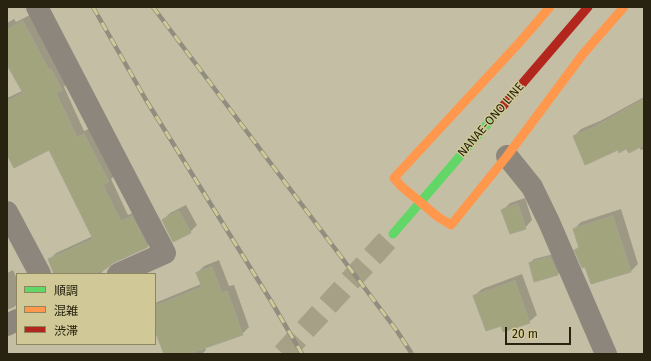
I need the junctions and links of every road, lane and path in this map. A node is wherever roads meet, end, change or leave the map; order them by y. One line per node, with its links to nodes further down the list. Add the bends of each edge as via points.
1 (37, 7): 9 (street, via 165,253)
2 (550, 7): 5 (street, bridge, via 394,178 450,225)
3 (588, 7): 7 (street, NANAE-ONO LINE)
4 (624, 7): 5 (street, via 583,54)
5 (507, 156): 12 (street, via 532,187)
6 (7, 212): 8 (street)
7 (393, 234)
8 (39, 273)
9 (120, 273)
10 (16, 320): 11 (street)
11 (7, 325)
12 (606, 354)

